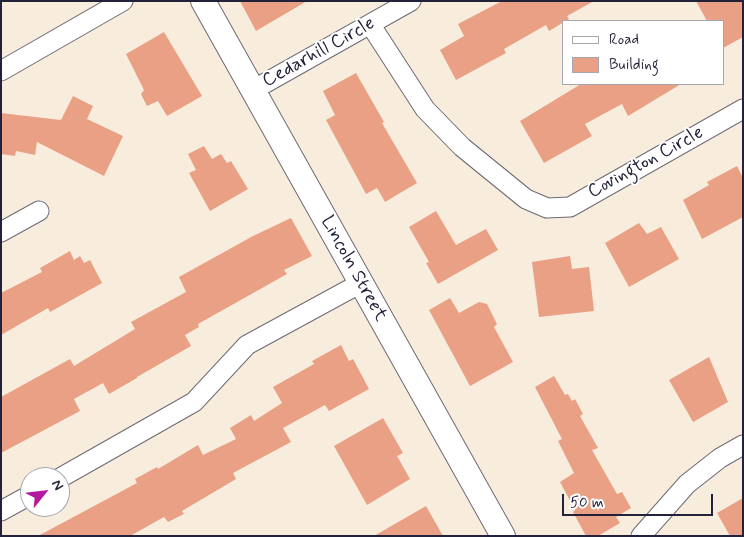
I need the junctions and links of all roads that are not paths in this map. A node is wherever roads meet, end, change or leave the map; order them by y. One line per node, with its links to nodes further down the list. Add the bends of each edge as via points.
1 (123, 1): 5 (street)
2 (203, 1): 6 (street, Lincoln Street)
3 (411, 1): 4 (street, Cedarhill Circle)
4 (370, 24): 6 (street, Cedarhill Circle); 7 (street, Covington Circle, via 425,109 462,147 526,199 547,208 570,207)
5 (1, 71)
6 (253, 90): 10 (street, Lincoln Street)
7 (743, 109)
8 (38, 211): 9 (street)
9 (1, 232)
10 (360, 283): 12 (street, via 247,345 194,402); 15 (street, Lincoln Street)
11 (743, 446): 16 (street, via 720,458 687,484)
12 (70, 472)
13 (20, 501): 14 (street)
14 (1, 511)
15 (503, 536)
16 (641, 536)

